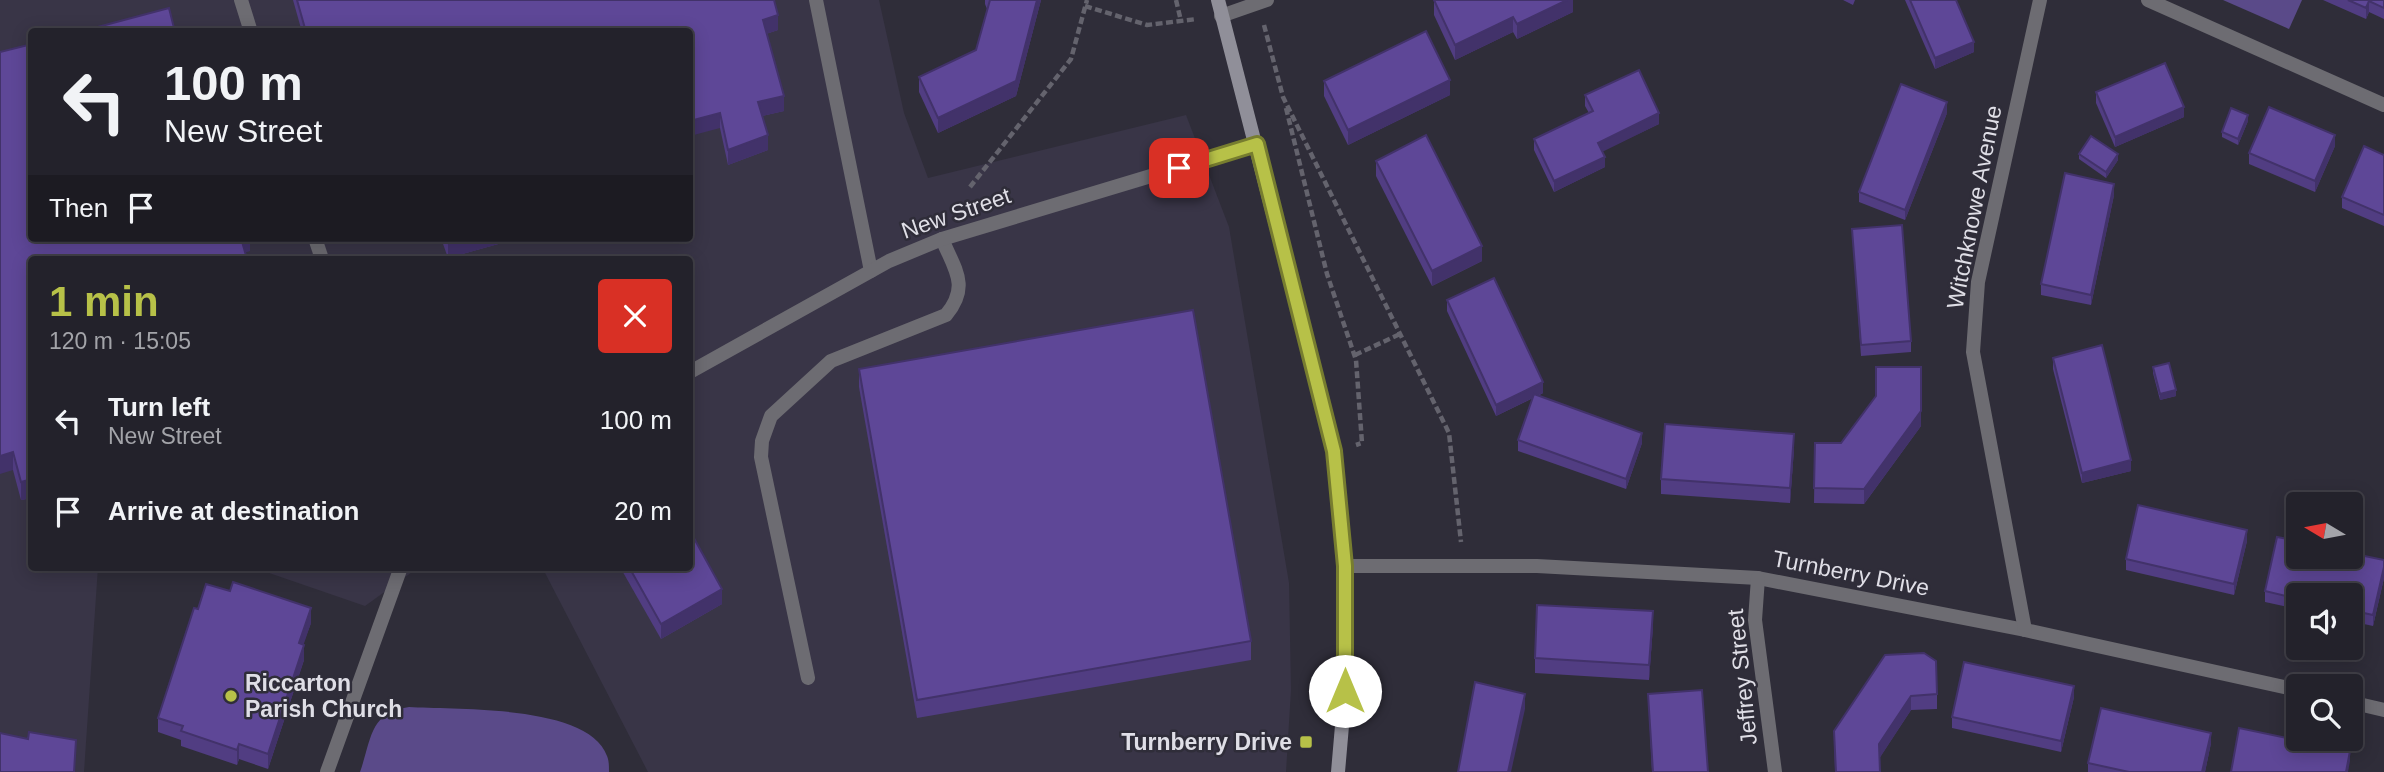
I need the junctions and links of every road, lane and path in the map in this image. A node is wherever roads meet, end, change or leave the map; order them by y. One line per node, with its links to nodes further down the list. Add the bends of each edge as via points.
1 (241, 0): 11 (street)
2 (816, 0): 17 (street)
3 (1176, 0): 10 (path)
4 (1218, 0): 9 (main road)
5 (2040, 0): 26 (street, Witchknowe Avenue, via 1978,282 1973,352)
6 (2150, 0): 13 (street)
7 (1262, 1): 9 (street); 12 (path)
8 (1086, 3): 10 (path, via 1147,25); 15 (path, via 1071,59)
9 (1222, 16): 10 (path); 14 (main road)
10 (1181, 21)
11 (250, 28)
12 (1283, 97): 18 (path); 19 (path, via 1327,274)
13 (2384, 105)
14 (1257, 144): 16 (street, New Street); 21 (main road)
15 (970, 187)
16 (942, 239): 17 (street, New Street); 27 (street, via 960,278 958,299 946,315 831,361 771,416 762,441 761,457)
17 (871, 271): 20 (street, New Street)
18 (1400, 334): 19 (path); 23 (path, via 1449,433)
19 (1354, 355): 21 (path, via 1363,443)
20 (693, 370)
21 (1334, 451): 22 (main road)
22 (1345, 566): 23 (street, Turnberry Drive); 32 (main road, via 1345,691)
23 (1464, 566): 25 (street, Turnberry Drive)
24 (400, 571): 31 (street)
25 (1758, 578): 26 (street, Turnberry Drive); 33 (street, Jeffrey Street, via 1755,621)
26 (2025, 630): 28 (street, Turnberry Drive)
27 (807, 678)
28 (2286, 687)
29 (2363, 705): 30 (street)
30 (2384, 710)
31 (327, 772)
32 (1338, 772)
33 (1775, 772)

